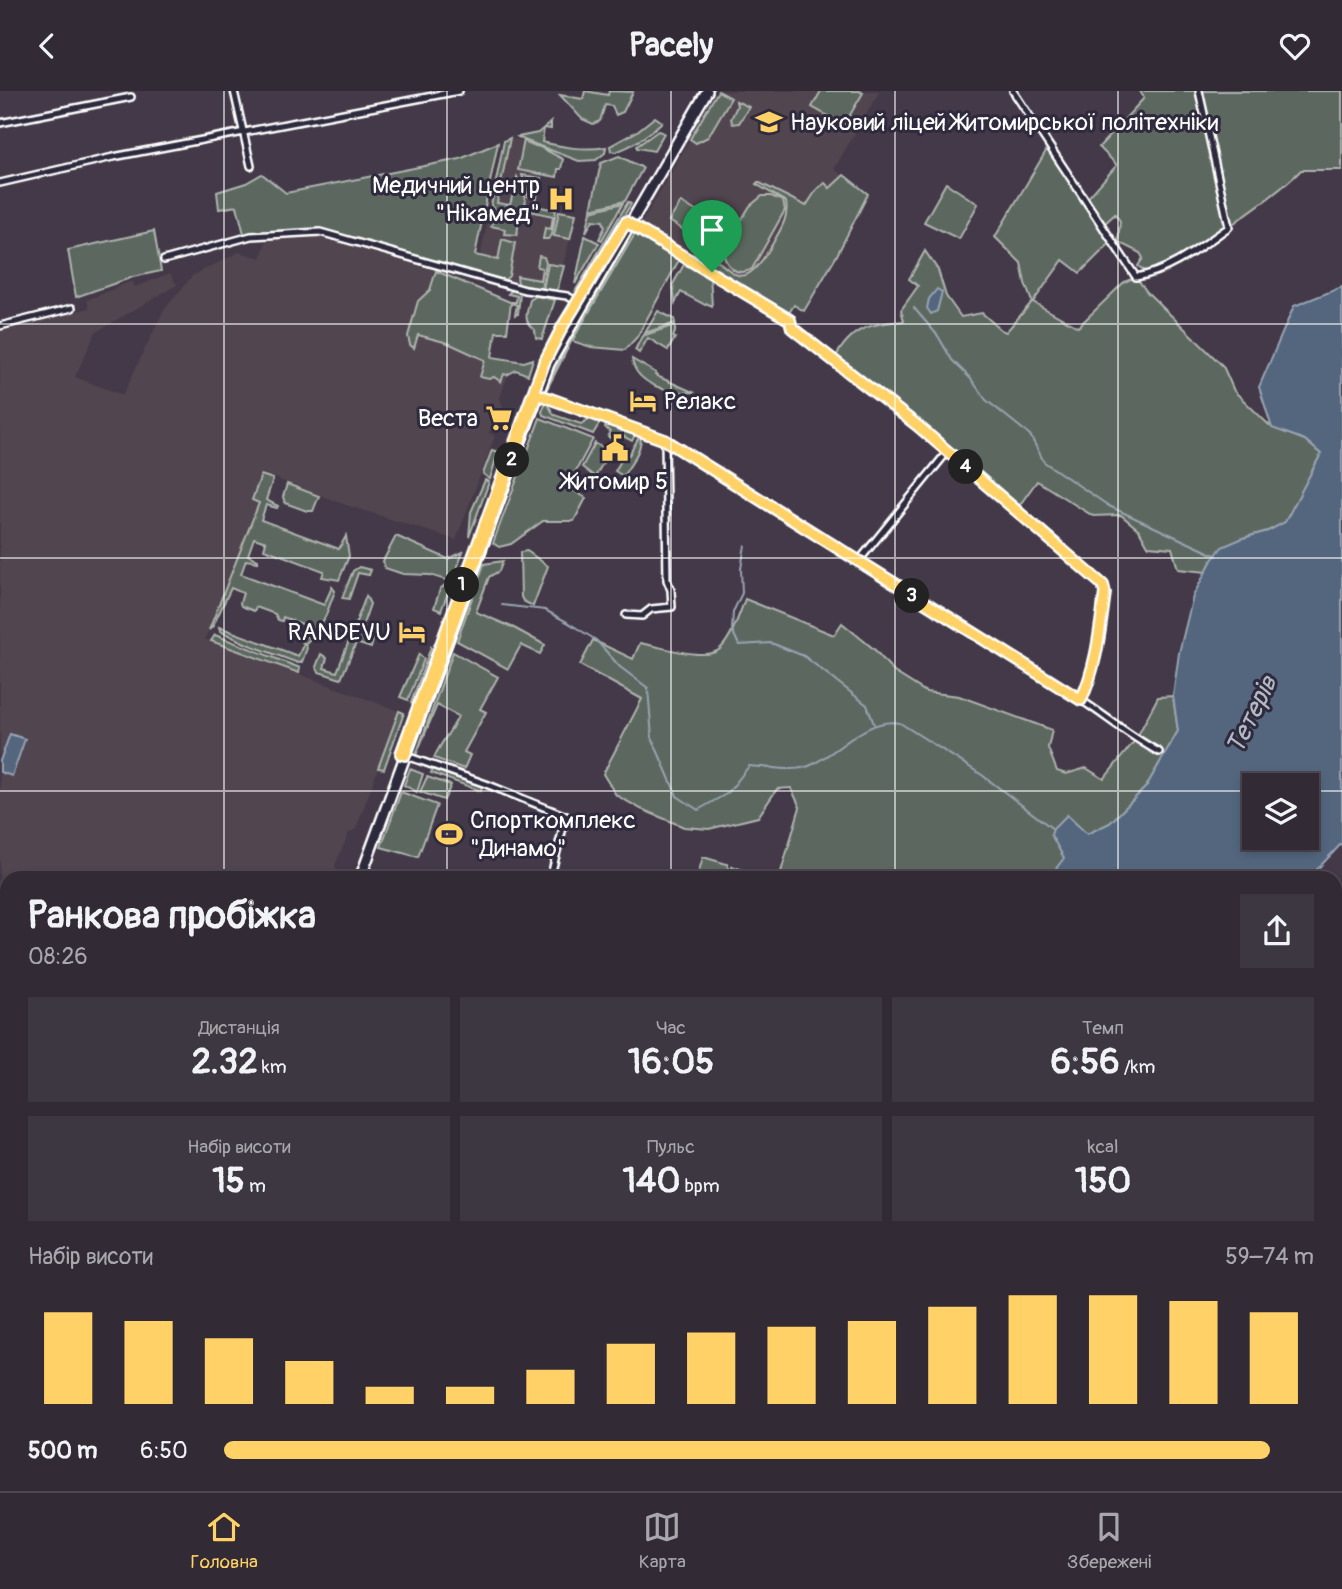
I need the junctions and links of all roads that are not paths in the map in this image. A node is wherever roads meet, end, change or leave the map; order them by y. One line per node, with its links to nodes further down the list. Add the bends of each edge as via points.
1 (234, 91): 8 (street)
2 (458, 91): 8 (street)
3 (704, 91): 11 (main road)
4 (1013, 91): 5 (street, via 1136,277 1170,267 1228,227)
5 (1199, 91)
6 (131, 97): 7 (street)
7 (0, 123)
8 (243, 134): 9 (street); 10 (street)
9 (251, 166)
10 (0, 183)
11 (628, 223): 13 (main road); 18 (street, via 790,320 792,328)
12 (164, 260): 13 (street, via 251,236 320,232 525,290 568,296)
13 (580, 303): 16 (main road, via 544,363)
14 (72, 308): 15 (street)
15 (0, 326)
16 (535, 393): 17 (street); 23 (main road)
17 (665, 440): 19 (street); 20 (street, via 667,580 672,607 651,609 642,616)
18 (948, 451): 19 (street); 21 (street, via 1103,585 1098,645)
19 (858, 562): 21 (street)
20 (626, 615)
21 (1081, 700): 22 (street)
22 (1159, 752)
23 (403, 755): 24 (main road); 25 (street, via 566,816)
24 (361, 871)
25 (552, 871)

